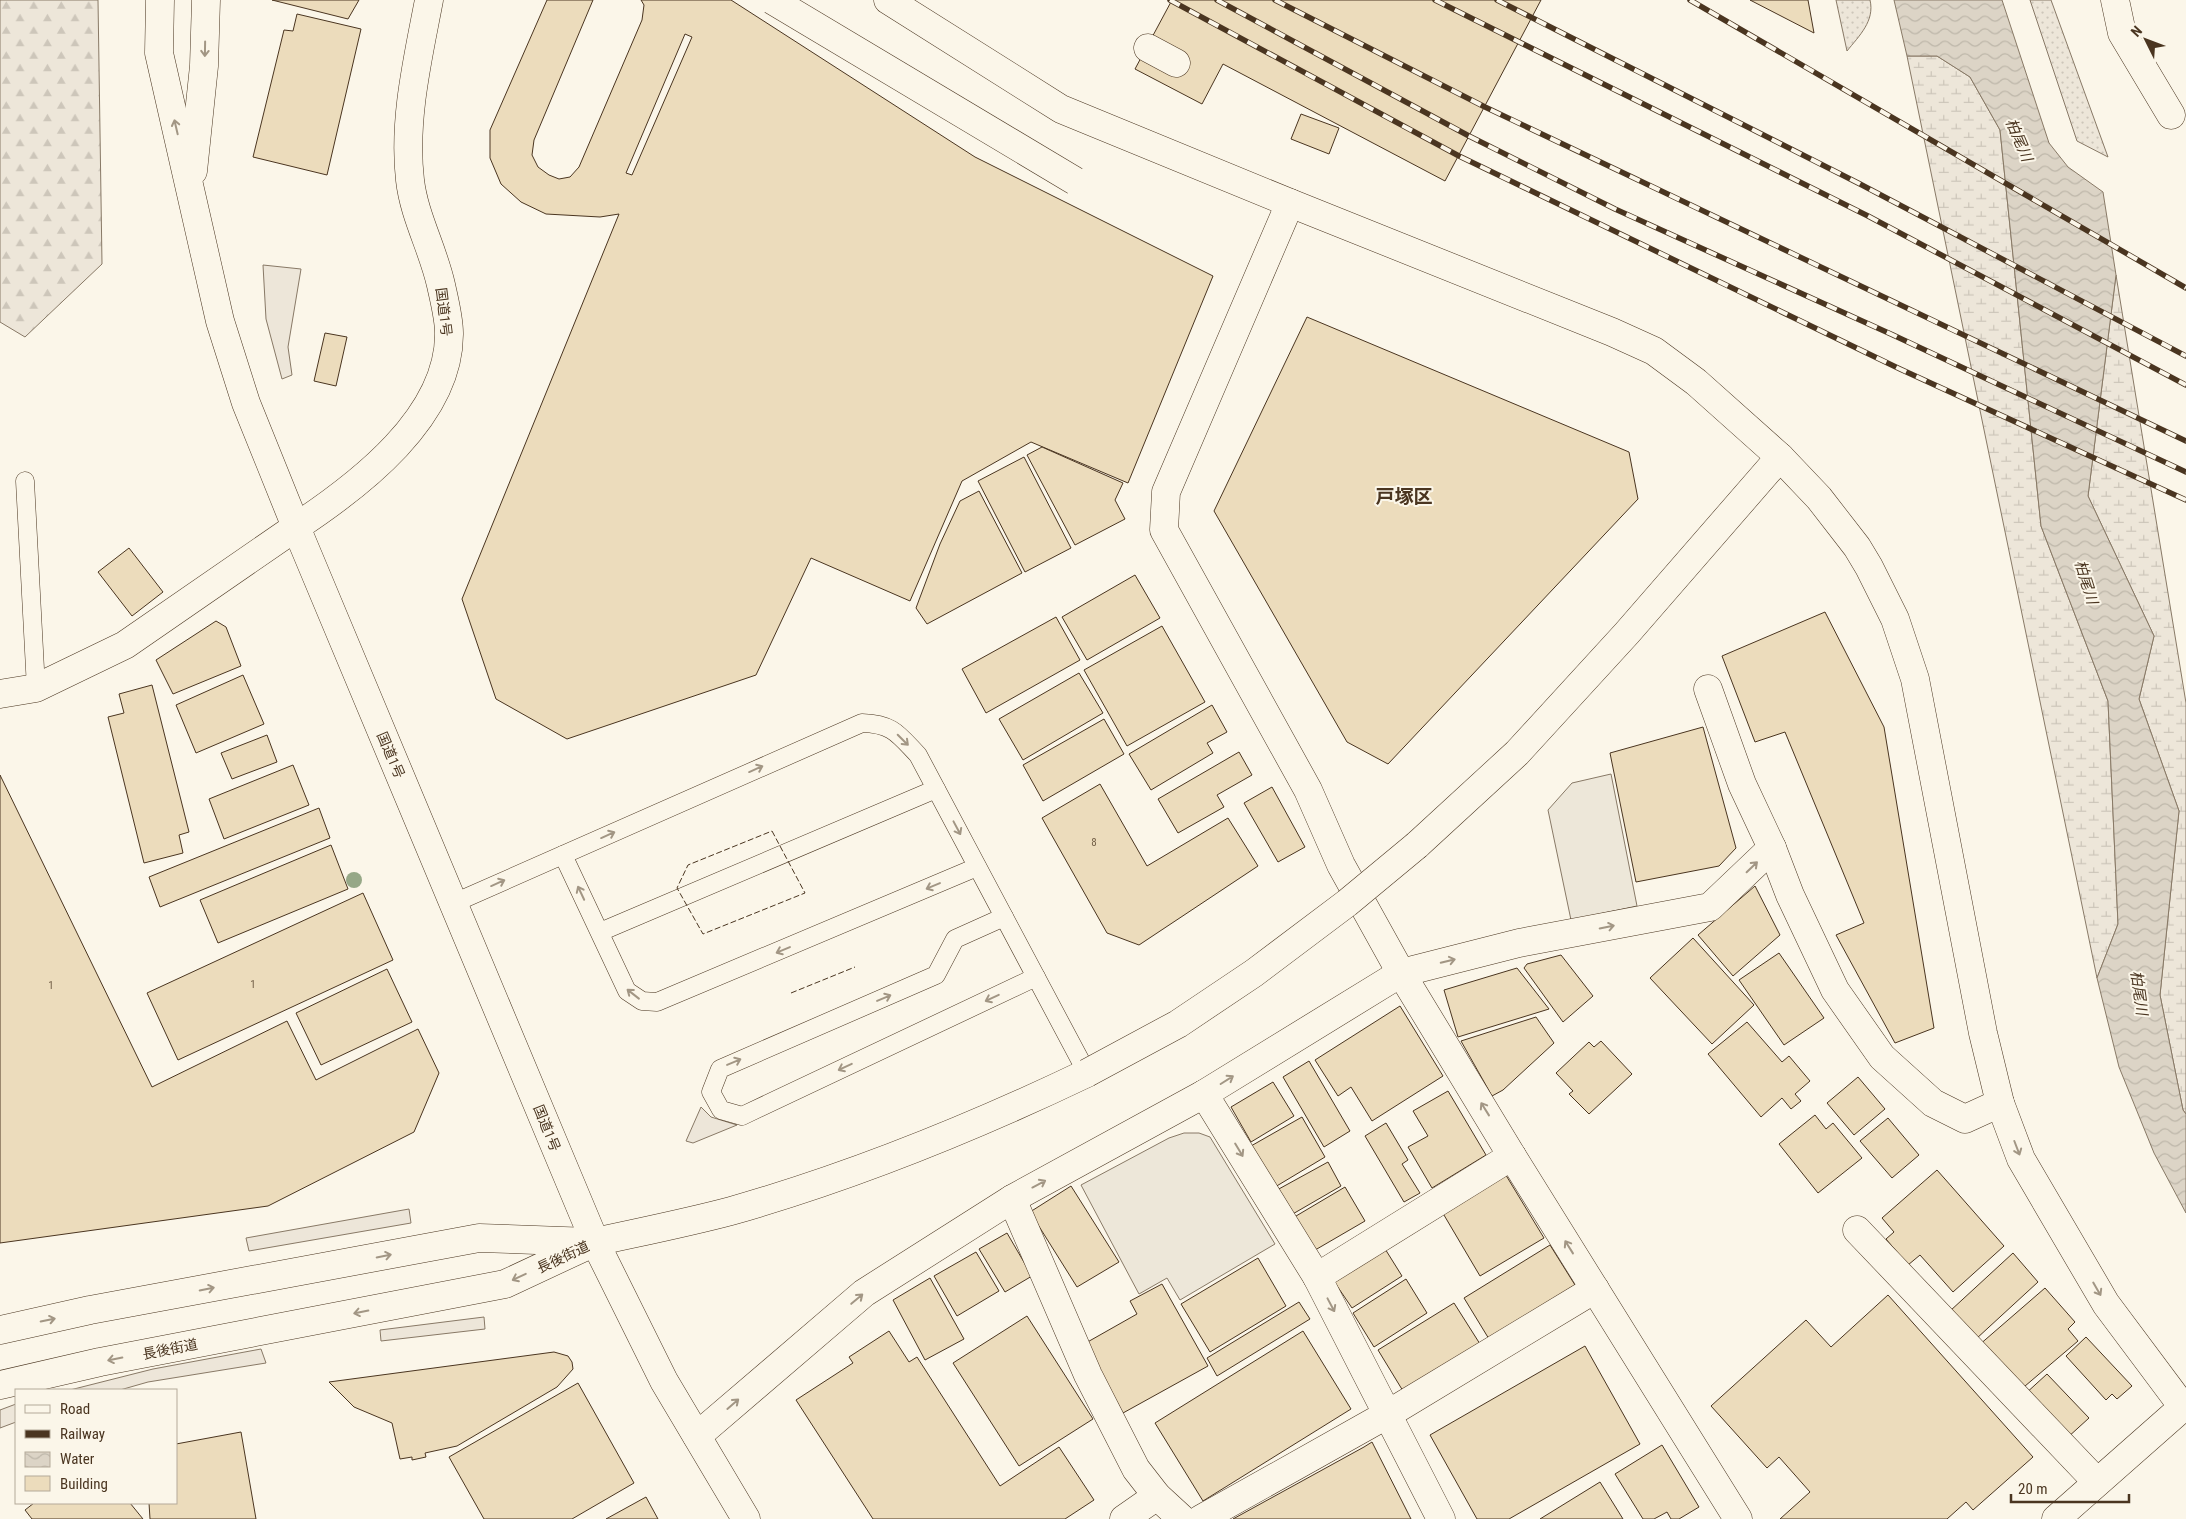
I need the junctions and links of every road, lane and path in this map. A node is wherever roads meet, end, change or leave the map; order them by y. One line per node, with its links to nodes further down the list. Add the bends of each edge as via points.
1 (160, 0): 11 (main road, one-way to 1, via 159,53)
2 (206, 0): 11 (main road, one-way to 11, via 204,66)
3 (429, 0): 15 (main road, 国道1号, via 416,65 409,127 410,180 422,230 441,284 449,333 445,365 429,402 381,462 339,498)
4 (772, 0): 10 (main road, bridge)
5 (888, 0): 12 (main road, via 1061,109)
6 (2115, 0): 9 (main road, via 2122,33)
7 (1148, 48): 8 (main road)
8 (1176, 63)
9 (2171, 115)
10 (1075, 181)
11 (191, 192): 15 (main road, via 220,321 246,403)
12 (1290, 204): 13 (main road, via 1654,351 1696,382); 26 (main road, via 1166,492 1164,530 1308,790 1341,865)
13 (1780, 457): 28 (main road, bridge, via 1627,633 1517,753 1416,845 1254,974 1178,1024); 30 (main road, via 1819,498 1857,547 1901,636 1915,679 1983,1033)
14 (25, 481): 16 (lane)
15 (296, 527): 16 (main road, via 125,645); 23 (main road, 国道1号)
16 (36, 688): 18 (main road)
17 (1708, 690): 20 (main road, via 1742,784)
18 (0, 694)
19 (936, 789): 21 (lane, one-way to 19, via 862,723 877,723 892,729 918,755); 22 (lane, one-way to 22); 25 (lane)
20 (1772, 848): 26 (main road, one-way to 20, via 1519,943 1710,907); 30 (main road, via 1790,896 1835,990 1882,1058 1933,1103 1965,1119)
21 (563, 855): 23 (lane, one-way to 21); 25 (lane, one-way to 21)
22 (977, 867): 24 (lane); 25 (lane, one-way to 25, via 657,1002 642,1001 627,991)
23 (454, 903): 34 (main road, 国道1号)
24 (1004, 917): 27 (lane); 27 (lane, one-way to 24, via 742,1116 721,1110 711,1092 720,1069 936,976 956,939)
25 (600, 932)
26 (1401, 972): 29 (main road, one-way to 26); 31 (main road, one-way to 26)
27 (1040, 985): 28 (lane)
28 (1087, 1073): 34 (main road, via 1004,1113 888,1160 731,1210)
29 (1204, 1094): 32 (main road, one-way to 29); 35 (main road, one-way to 35)
30 (2000, 1103): 41 (main road, one-way to 41, via 2022,1158 2106,1304 2182,1408)
31 (1512, 1156): 35 (main road); 36 (main road, one-way to 31)
32 (1012, 1198): 40 (main road, one-way to 32, via 864,1293); 42 (main road, via 1088,1375 1136,1469)
33 (1857, 1230): 41 (main road)
34 (595, 1242): 37 (main road, 長後街道, one-way to 34, via 90,1310 479,1238); 38 (main road, 長後街道, one-way to 38, via 505,1284 100,1362); 40 (main road, 国道1号, via 664,1381)
35 (1316, 1277): 39 (main road, one-way to 39)
36 (1595, 1289): 39 (main road); 43 (main road)
37 (0, 1330)
38 (0, 1385)
39 (1388, 1414): 47 (main road); 48 (main road)
40 (696, 1436): 44 (main road, 国道1号)
41 (2097, 1482): 49 (main road)
42 (1157, 1496): 45 (main road); 46 (main road)
43 (1731, 1516)
44 (746, 1519)
45 (1124, 1519)
46 (1182, 1519)
47 (1201, 1519)
48 (1441, 1519)
49 (2056, 1519)

